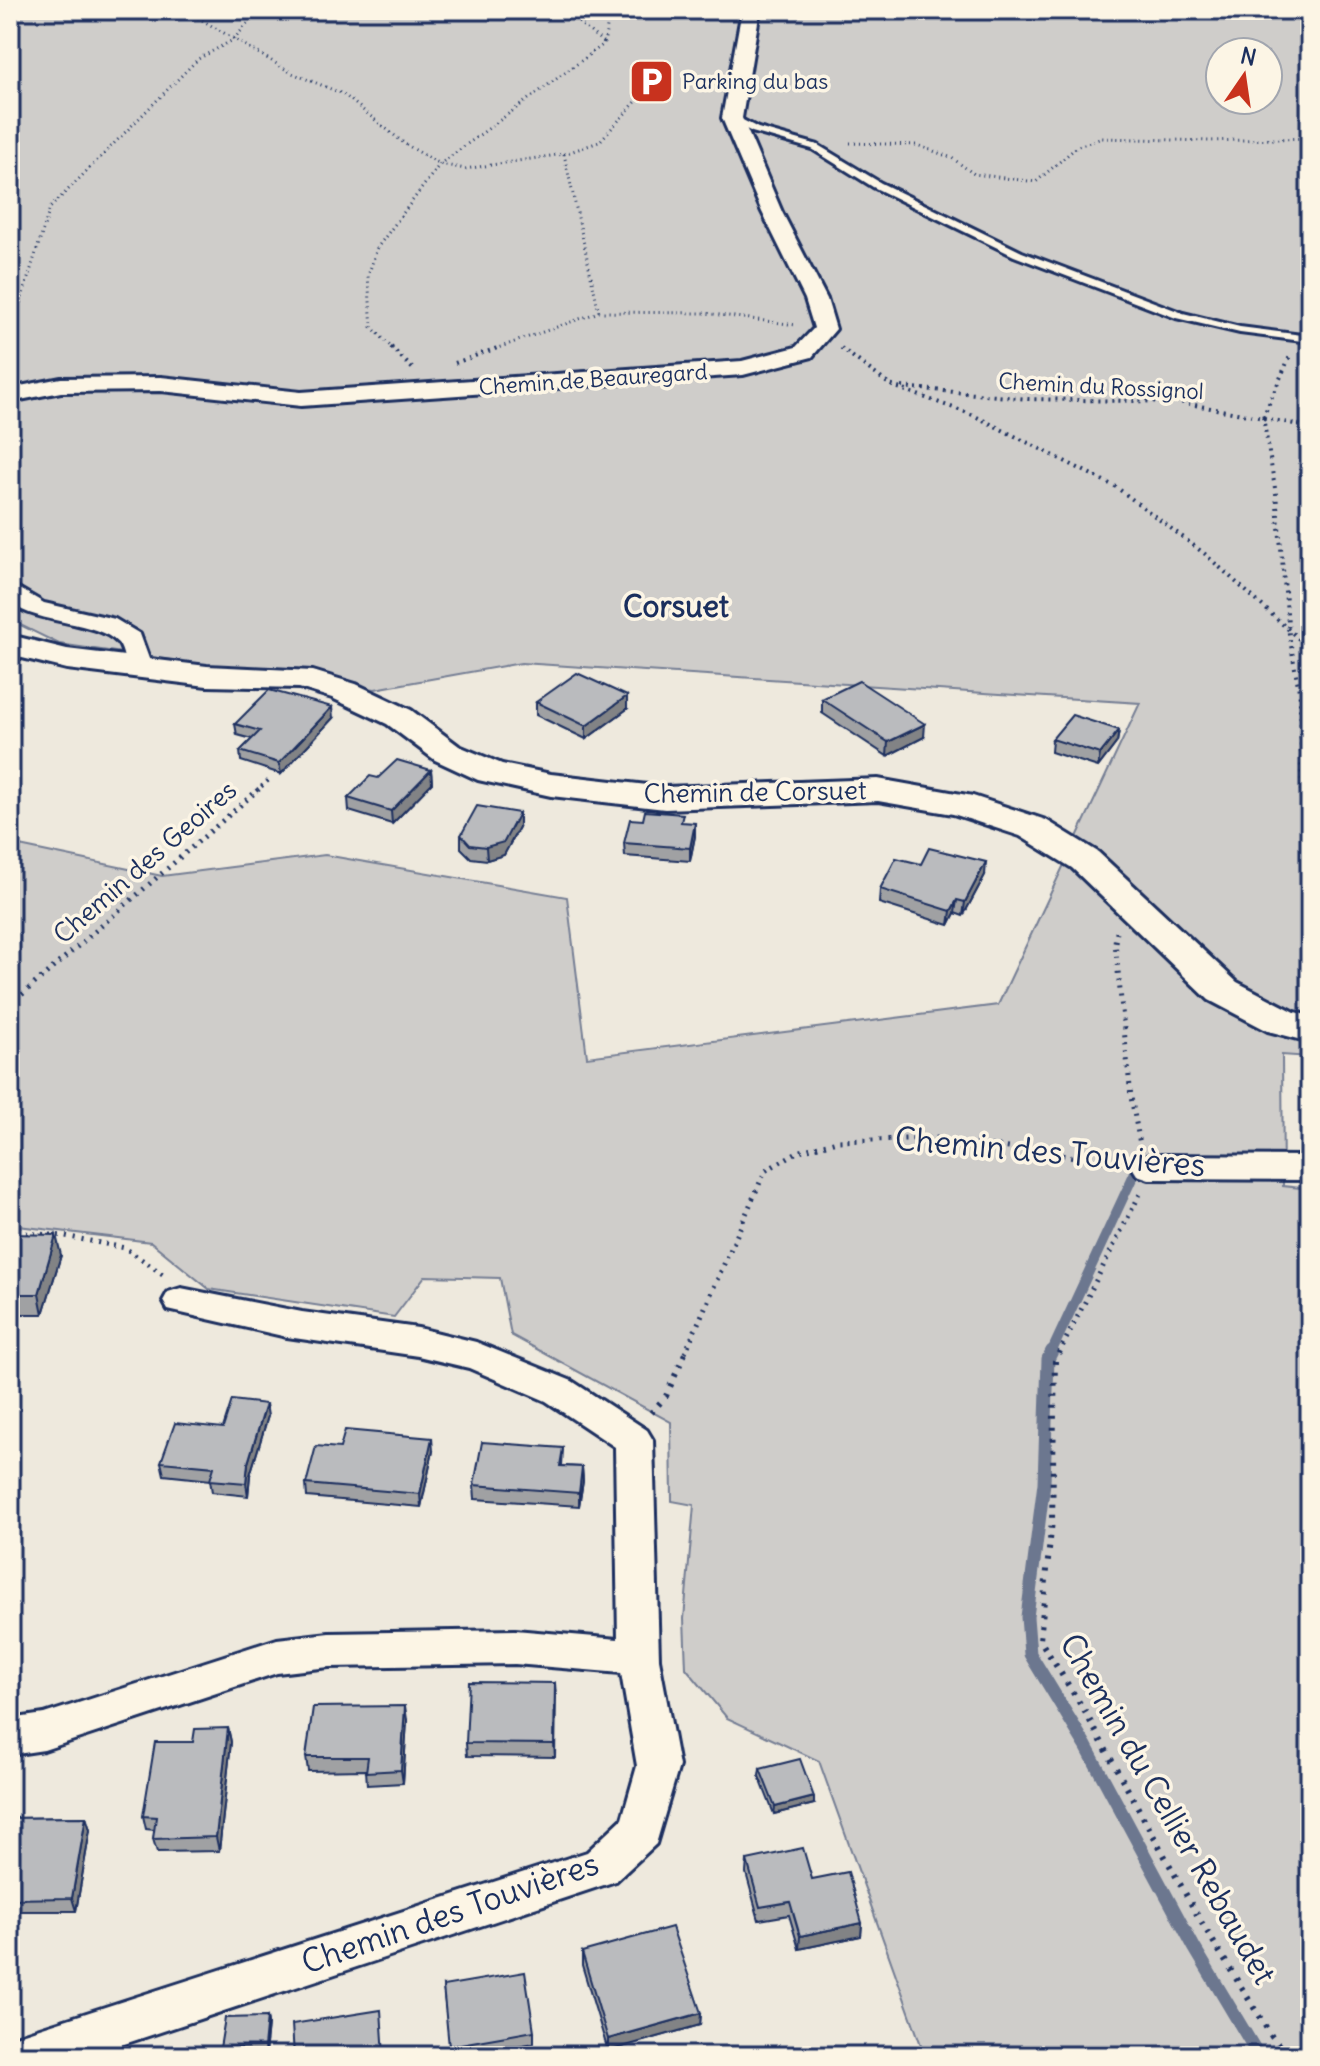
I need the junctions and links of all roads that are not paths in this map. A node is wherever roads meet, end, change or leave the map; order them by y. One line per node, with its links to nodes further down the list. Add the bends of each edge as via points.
1 (751, 10): 2 (street)
2 (732, 118): 3 (lane, via 815,147 877,185 1033,260 1180,316); 4 (street, Chemin de Beauregard, via 816,299 825,329 804,352 743,368 380,395 301,399 161,384 61,385)
3 (1304, 338)
4 (10, 395)
5 (10, 591): 7 (street, via 35,609 106,625 131,640)
6 (10, 645): 7 (street, Chemin de Corsuet, via 67,659)
7 (139, 667): 8 (street, Chemin de Corsuet, via 221,677 301,678 399,717 447,753 491,772 551,785 665,798 878,790 960,804 1033,828 1085,860 1223,991 1282,1022)
8 (1310, 1029)
9 (1149, 1167): 10 (street, Chemin des Touvières)
10 (1310, 1168)
11 (181, 1301): 12 (street, Chemin des Touvières, via 469,1354 531,1377 598,1413 634,1440)
12 (639, 1659): 13 (street, via 515,1647 316,1651 277,1656 44,1732); 14 (street, Chemin des Touvières, via 658,1766 641,1830 601,1867)
13 (10, 1737)
14 (21, 2056)

